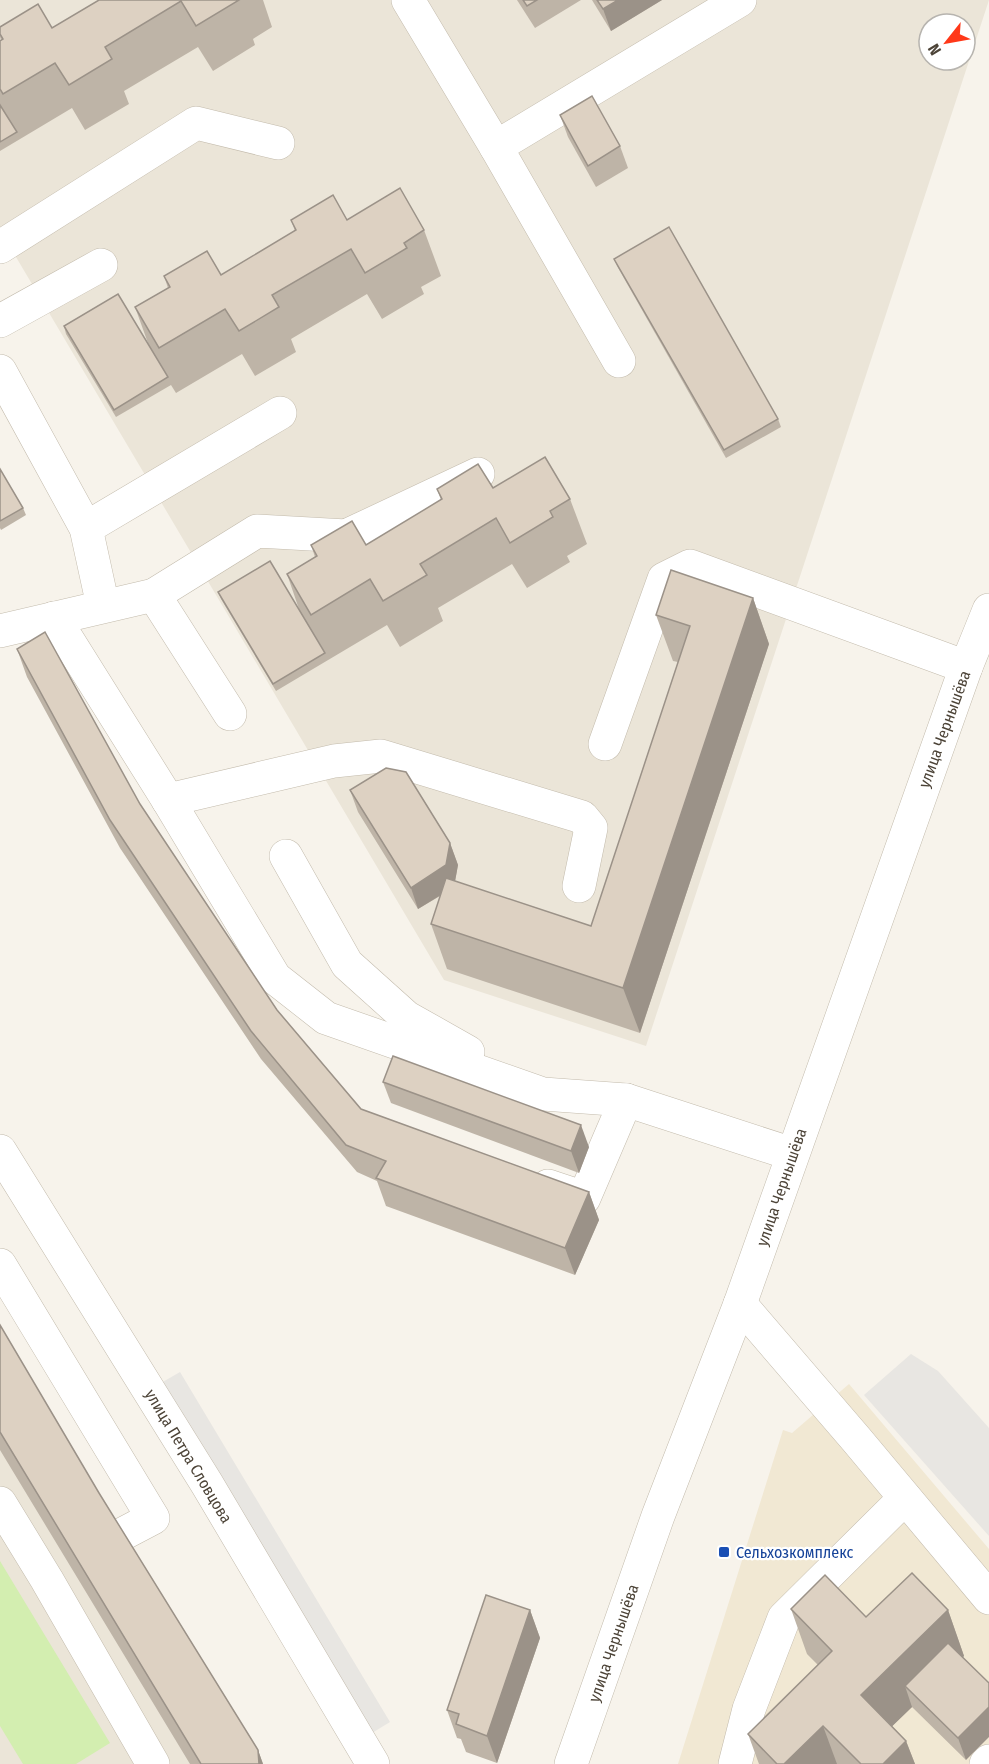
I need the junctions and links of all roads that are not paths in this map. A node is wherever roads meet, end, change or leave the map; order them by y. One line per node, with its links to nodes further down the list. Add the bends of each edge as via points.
1 (408, 0): 4 (street)
2 (740, 0): 4 (street)
3 (278, 142): 5 (street, via 196,123)
4 (496, 147): 8 (street)
5 (0, 248)
6 (101, 265): 7 (street)
7 (0, 321)
8 (619, 361)
9 (0, 371): 12 (street)
10 (280, 413): 12 (street)
11 (478, 474): 13 (street, via 346,536 257,531)
12 (86, 528): 14 (street)
13 (154, 595): 14 (street); 19 (street)
14 (103, 606): 16 (street)
15 (989, 610): 18 (street, улица Чернышёва)
16 (54, 618): 17 (street); 21 (street)
17 (0, 631)
18 (966, 667): 20 (street, via 690,566 664,579); 26 (street, улица Чернышёва)
19 (230, 714)
20 (605, 744)
21 (168, 800): 23 (street, via 334,761 381,756 582,817 591,828); 24 (street, via 275,978 318,1012)
22 (286, 856): 24 (street, via 347,964 406,1017)
23 (579, 886)
24 (543, 1094): 25 (street)
25 (626, 1100): 26 (street); 28 (street, via 584,1198)
26 (792, 1154): 30 (street, улица Чернышёва)
27 (4, 1167): 36 (street, улица Петра Словцова, via 207,1484)
28 (519, 1176)
29 (0, 1265): 33 (street, via 153,1518)
30 (740, 1304): 31 (street); 37 (street, улица Чернышёва, via 658,1516)
31 (905, 1498): 34 (street); 38 (street, via 784,1618 749,1709)
32 (0, 1503): 35 (street, via 59,1573)
33 (115, 1539)
34 (989, 1598)
35 (153, 1764)
36 (373, 1764)
37 (571, 1764)
38 (735, 1764)

